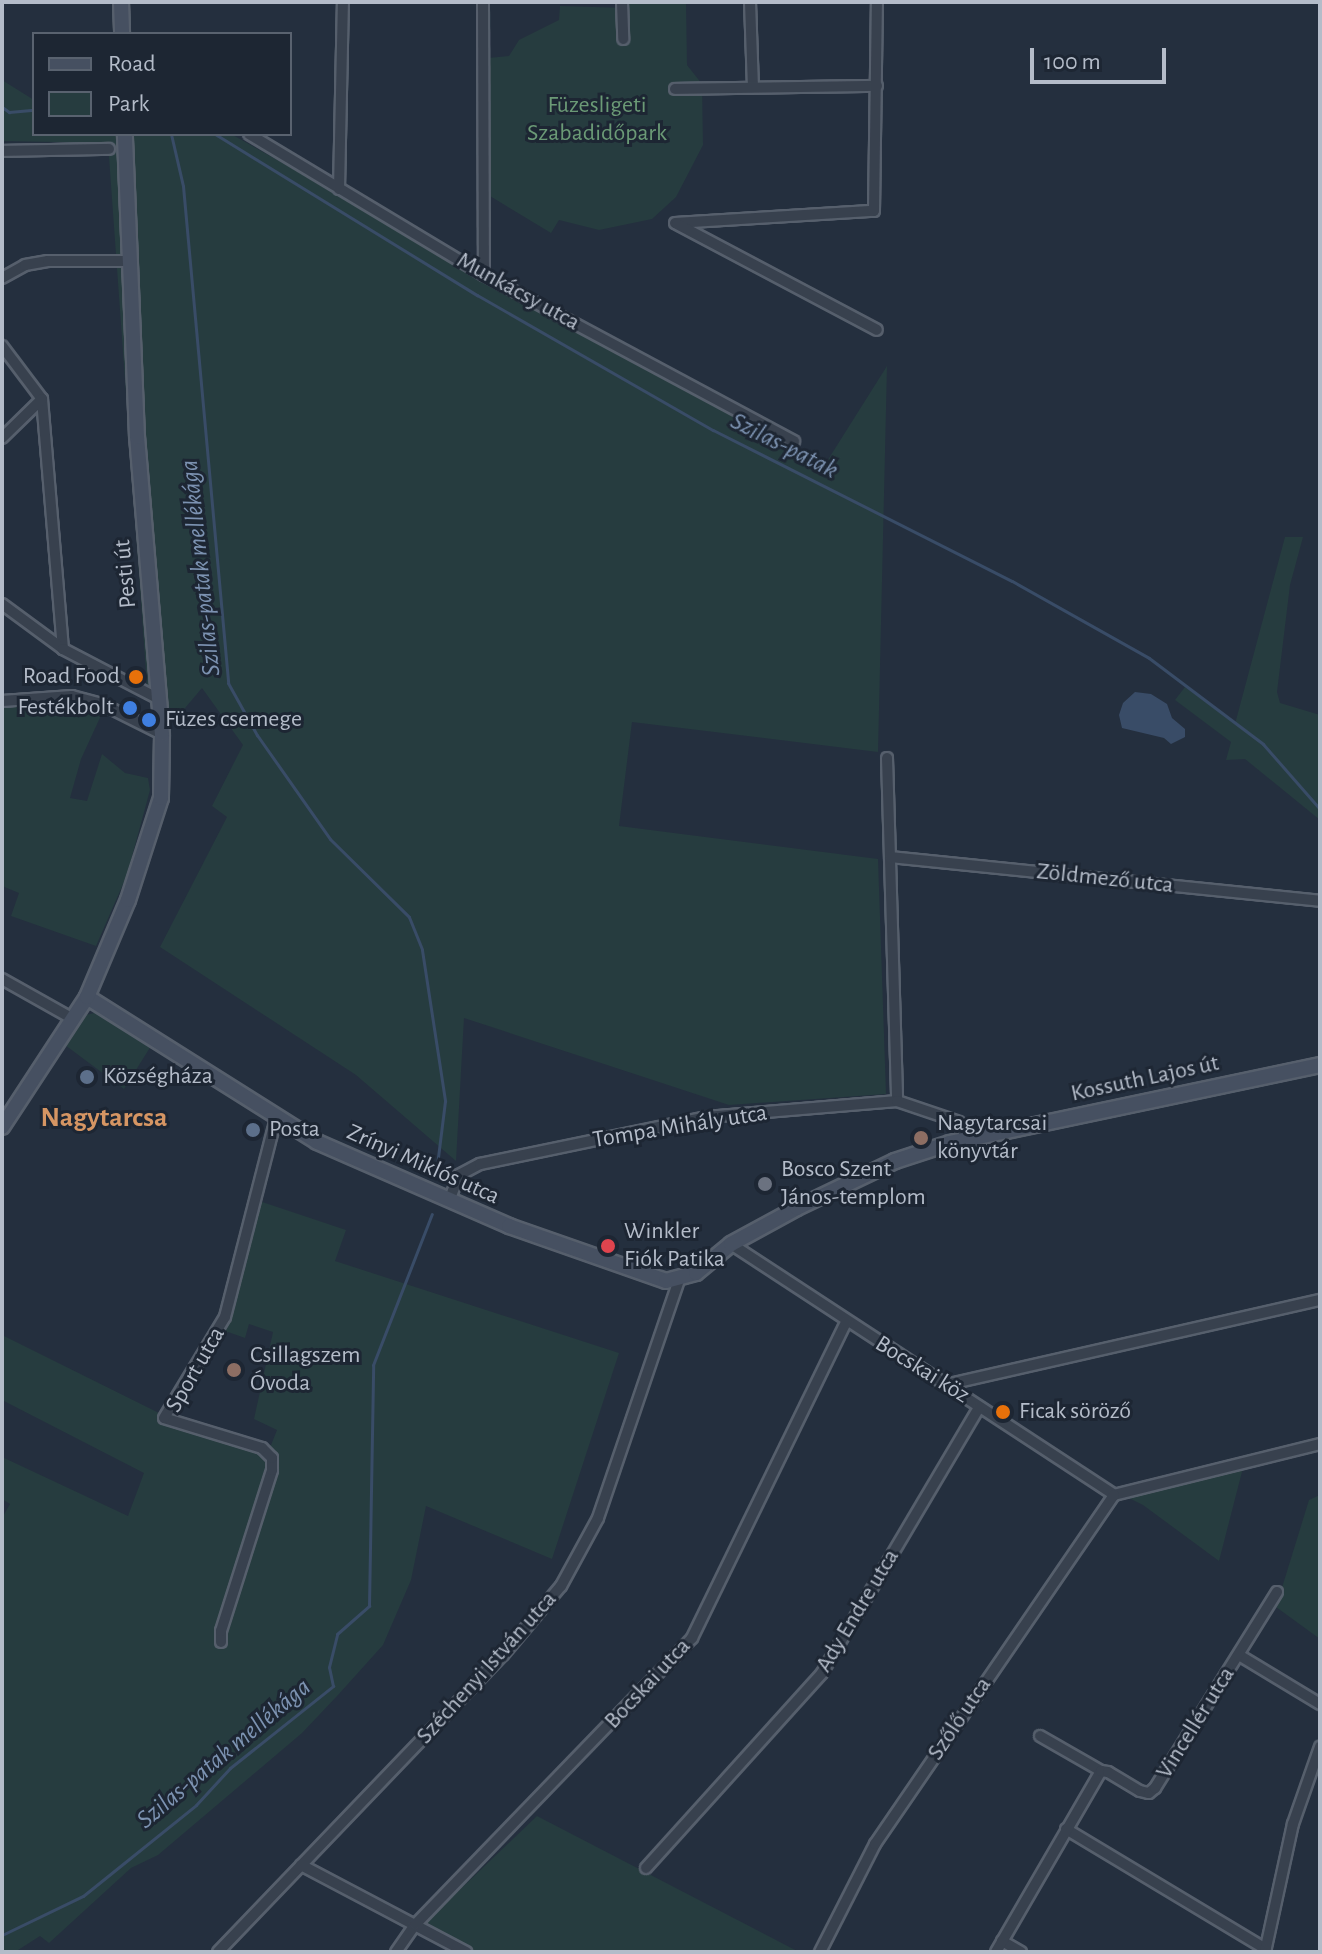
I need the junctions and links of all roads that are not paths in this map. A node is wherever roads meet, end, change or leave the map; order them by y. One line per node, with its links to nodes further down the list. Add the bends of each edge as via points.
1 (121, 2): 7 (main road)
2 (343, 2): 16 (street)
3 (483, 2): 18 (street)
4 (622, 2): 8 (street)
5 (750, 2): 10 (street)
6 (877, 2): 9 (street)
7 (122, 32)
8 (623, 39)
9 (877, 86): 10 (street); 20 (street, via 874,211 675,223)
10 (753, 87): 11 (street)
11 (675, 89)
12 (125, 136): 17 (main road, Pesti út)
13 (252, 136): 16 (street, Munkácsy utca)
14 (109, 149): 15 (street)
15 (2, 151)
16 (339, 189): 18 (street, Munkácsy utca)
17 (129, 261): 19 (street, via 48,261 25,265); 27 (main road, Pesti út, via 137,437)
18 (484, 275): 24 (street, Munkácsy utca)
19 (2, 278)
20 (877, 330)
21 (2, 346): 22 (street)
22 (42, 399): 23 (street); 26 (street)
23 (2, 438)
24 (794, 441)
25 (2, 604): 26 (street)
26 (63, 649): 27 (street)
27 (159, 699): 29 (main road, Pesti út)
28 (2, 701): 29 (street, via 72,696 102,704)
29 (162, 734): 34 (main road, Pesti út, via 161,798 128,900)
30 (887, 758): 31 (street)
31 (890, 857): 32 (street, Zöldmező utca); 37 (street)
32 (1320, 901)
33 (2, 979): 35 (street)
34 (87, 997): 35 (main road, Pesti út); 38 (main road, Zrínyi Miklós utca)
35 (73, 1019): 39 (main road, Pesti út)
36 (1320, 1065): 40 (main road, Kossuth Lajos út)
37 (897, 1101): 40 (street, Tompa Mihály utca, via 959,1122); 41 (street, Tompa Mihály utca, via 706,1117 515,1155 459,1175)
38 (276, 1119): 41 (main road, Zrínyi Miklós utca); 51 (street, Sport utca, via 225,1317 164,1418 262,1448 272,1458)
39 (2, 1127)
40 (967, 1139): 42 (main road, Kossuth Lajos út, via 895,1161)
41 (446, 1199): 43 (main road, Zrínyi Miklós utca, via 649,1276)
42 (731, 1244): 43 (main road, Kossuth Lajos út); 45 (street, Bocskai köz)
43 (679, 1280): 58 (street, Széchenyi István utca, via 598,1518 567,1576 503,1655)
44 (1320, 1300): 46 (street)
45 (846, 1322): 46 (street, Bocskai köz); 60 (street, Bocskai utca, via 692,1638)
46 (945, 1385): 47 (street, Bocskai köz)
47 (979, 1407): 49 (street, Bocskai köz); 59 (street, Ady Endre utca, via 822,1673)
48 (1320, 1444): 49 (street)
49 (1114, 1495): 62 (street, Szőlő utca, via 875,1844)
50 (1277, 1592): 52 (street, Vincellér utca)
51 (221, 1642)
52 (1239, 1655): 53 (street); 56 (street, Vincellér utca, via 1155,1788 1140,1791)
53 (1320, 1704)
54 (1040, 1736): 56 (street, Vincellér utca)
55 (1320, 1747): 63 (street, via 1293,1824)
56 (1101, 1771): 57 (street)
57 (1066, 1829): 61 (street); 63 (street)
58 (301, 1865): 60 (street); 64 (street, Széchenyi István utca)
59 (646, 1868)
60 (415, 1925): 65 (street, Bocskai utca); 66 (street)
61 (1002, 1941): 67 (street); 68 (street)
62 (822, 1951)
63 (1265, 1951)
64 (218, 1952)
65 (396, 1952)
66 (466, 1952)
67 (996, 1952)
68 (1021, 1952)

